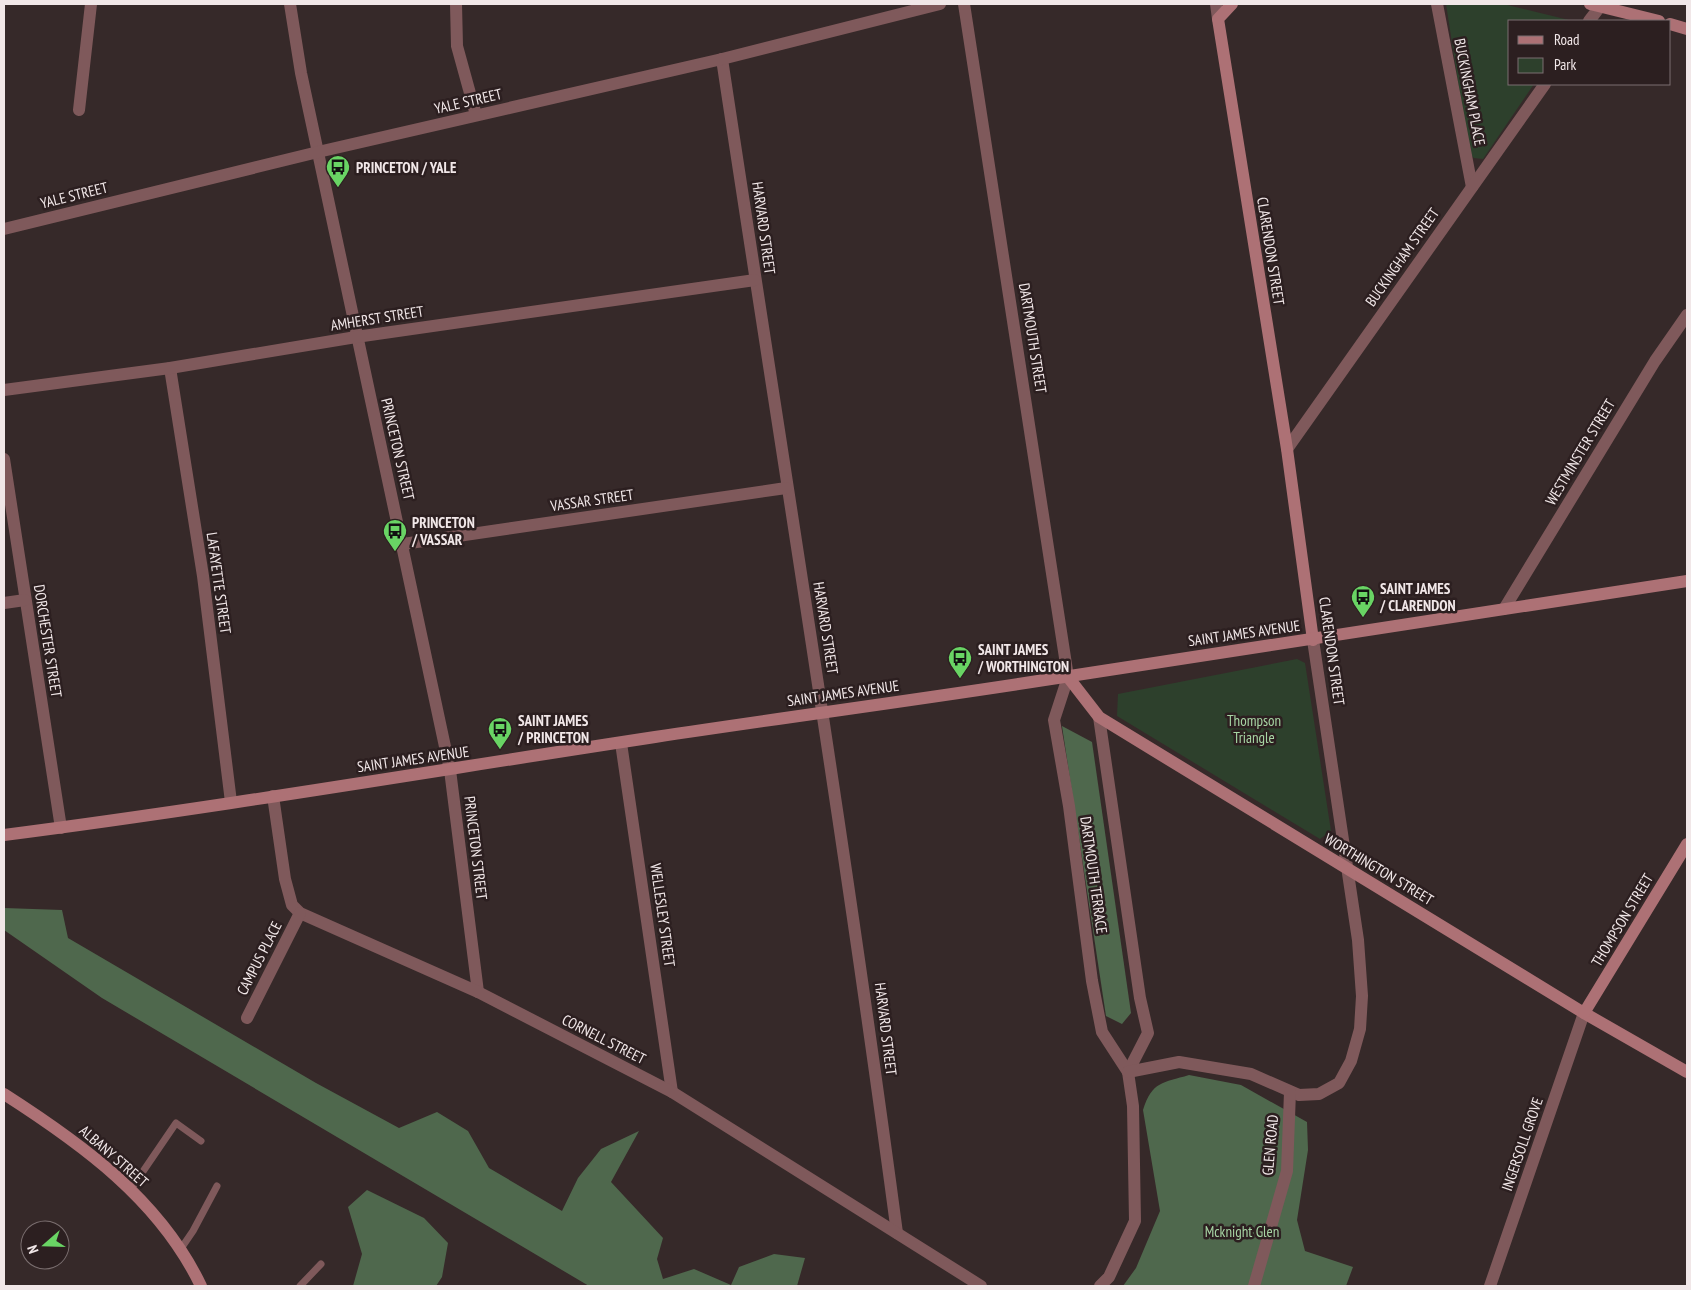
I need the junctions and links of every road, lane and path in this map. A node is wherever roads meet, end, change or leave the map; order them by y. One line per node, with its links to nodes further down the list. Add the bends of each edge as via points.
1 (91, 4): 17 (street)
2 (290, 4): 19 (street, PRINCETON STREET)
3 (456, 4): 18 (street, via 457,46)
4 (940, 4): 15 (street, YALE STREET)
5 (964, 4): 36 (street, DARTMOUTH STREET)
6 (1216, 4): 10 (street, CLARENDON STREET)
7 (1232, 4): 10 (main road)
8 (1437, 4): 20 (street, BUCKINGHAM PLACE)
9 (1597, 4): 11 (street); 12 (main road)
10 (1218, 19): 27 (main road, CLARENDON STREET)
11 (1589, 20)
12 (1655, 20)
13 (1671, 24): 14 (main road)
14 (1687, 29)
15 (722, 58): 18 (street, YALE STREET); 22 (street, HARVARD STREET)
16 (1544, 85): 20 (street, BUCKINGHAM STREET)
17 (79, 110)
18 (476, 115): 19 (street, YALE STREET)
19 (318, 152): 21 (street, YALE STREET); 24 (street, PRINCETON STREET)
20 (1472, 187): 27 (street, BUCKINGHAM STREET)
21 (4, 229)
22 (755, 280): 24 (street, AMHERST STREET); 29 (street, HARVARD STREET)
23 (1687, 314): 34 (street, WESTMINSTER STREET)
24 (356, 337): 25 (street, AMHERST STREET); 30 (street, PRINCETON STREET)
25 (170, 368): 26 (street, AMHERST STREET); 42 (street, LAFAYETTE STREET, via 202,576)
26 (4, 390)
27 (1287, 449): 35 (main road, CLARENDON STREET)
28 (4, 459): 32 (street, DORCHESTER STREET)
29 (786, 488): 30 (street, VASSAR STREET); 37 (street, HARVARD STREET)
30 (403, 544): 40 (street, PRINCETON STREET)
31 (1687, 582): 34 (main road, SAINT JAMES AVENUE)
32 (25, 600): 33 (street); 43 (street, DORCHESTER STREET)
33 (4, 603)
34 (1504, 609): 35 (main road, SAINT JAMES AVENUE)
35 (1313, 640): 36 (main road, SAINT JAMES AVENUE); 46 (street, CLARENDON STREET)
36 (1068, 677): 37 (main road, SAINT JAMES AVENUE); 38 (main road, WORTHINGTON STREET); 51 (street, DARTMOUTH TERRACE, via 1054,720 1092,981 1102,1032)
37 (824, 712): 39 (main road, SAINT JAMES AVENUE); 59 (street, HARVARD STREET)
38 (1099, 717): 46 (main road, WORTHINGTON STREET); 51 (street, DARTMOUTH TERRACE, via 1140,998 1148,1033)
39 (621, 742): 40 (main road, SAINT JAMES AVENUE); 53 (street, WELLESLEY STREET)
40 (450, 770): 41 (main road, SAINT JAMES AVENUE); 48 (street, PRINCETON STREET)
41 (273, 796): 42 (main road, SAINT JAMES AVENUE); 47 (street, via 285,878 292,905)
42 (231, 802): 43 (main road, SAINT JAMES AVENUE)
43 (61, 828): 44 (main road, SAINT JAMES AVENUE)
44 (4, 836)
45 (1687, 844): 49 (main road, THOMPSON STREET)
46 (1348, 869): 49 (main road, WORTHINGTON STREET); 54 (street, CLARENDON STREET, via 1362,996 1360,1029 1351,1061 1339,1083 1319,1094 1299,1096)
47 (300, 913): 48 (street, CORNELL STREET); 50 (street, CAMPUS PLACE)
48 (478, 992): 53 (street, CORNELL STREET)
49 (1584, 1013): 52 (main road, WORTHINGTON STREET); 67 (street, INGERSOLL GROVE)
50 (247, 1018)
51 (1128, 1072): 54 (street, CLARENDON STREET, via 1180,1062 1251,1074); 65 (street, DARTMOUTH TERRACE, via 1133,1106 1135,1221 1109,1276)
52 (1687, 1072)
53 (672, 1092): 59 (street, CORNELL STREET)
54 (1290, 1092): 66 (street, GLEN ROAD, via 1287,1171)
55 (4, 1094): 58 (main road, ALBANY STREET, via 56,1127)
56 (201, 1141): 58 (lane, via 176,1123)
57 (217, 1186): 60 (lane)
58 (131, 1189): 60 (main road, ALBANY STREET)
59 (897, 1233): 64 (street, CORNELL STREET)
60 (180, 1250): 62 (main road, ALBANY STREET)
61 (321, 1264): 63 (lane)
62 (201, 1286)
63 (300, 1286)
64 (981, 1286)
65 (1100, 1286)
66 (1254, 1286)
67 (1490, 1286)

